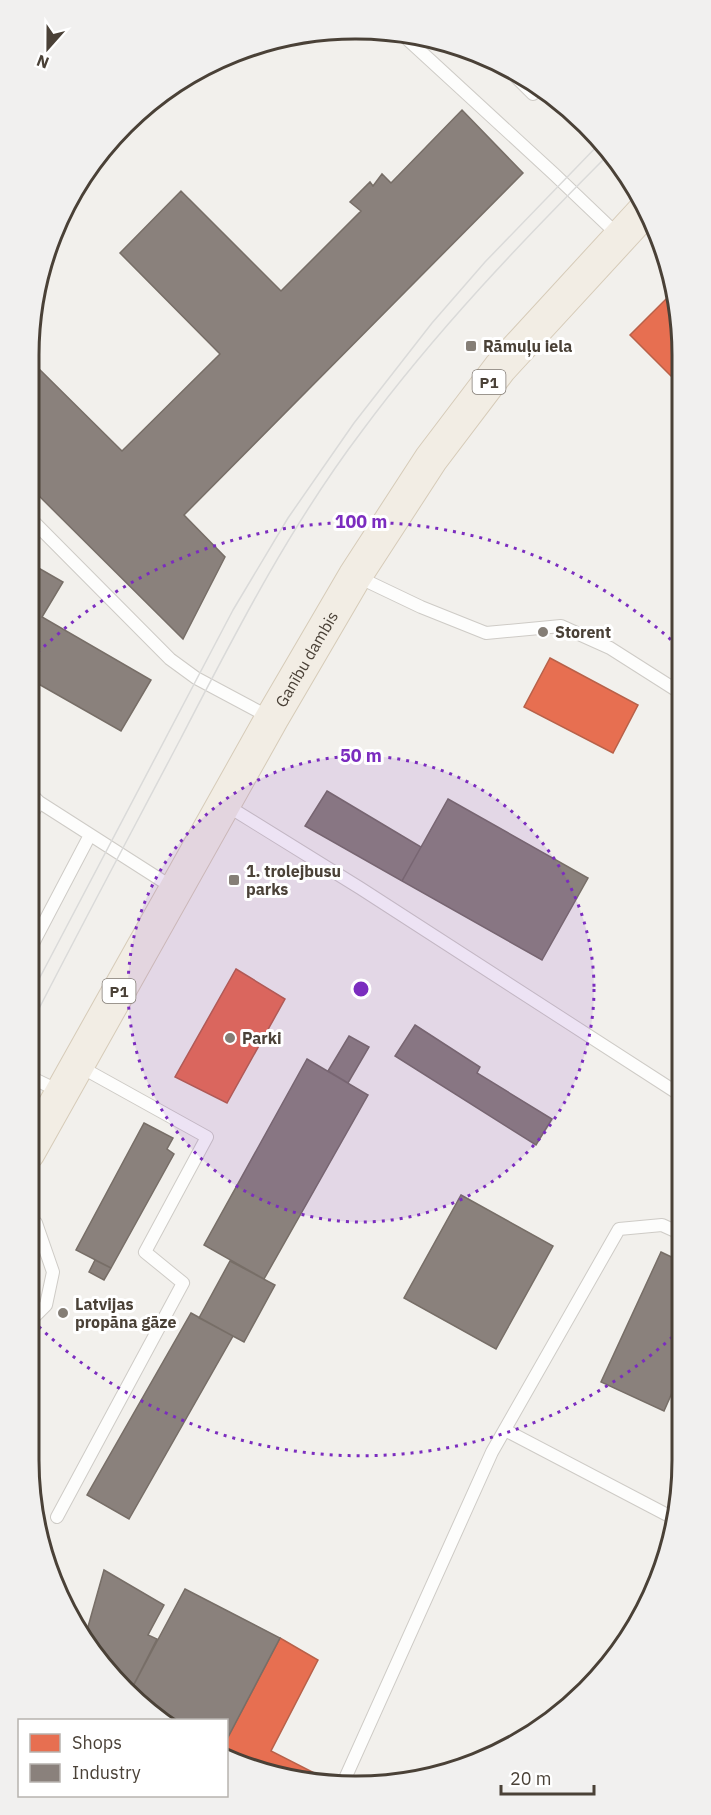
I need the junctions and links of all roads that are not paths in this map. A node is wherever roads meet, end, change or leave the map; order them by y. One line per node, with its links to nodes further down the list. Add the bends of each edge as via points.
1 (413, 44): 3 (lane)
2 (639, 216): 3 (main road, Ganību dambis / P1)
3 (620, 237): 5 (main road, Ganību dambis / P1, via 500,368 430,459)
4 (39, 527): 7 (lane, via 170,659 196,678)
5 (355, 576): 6 (lane, via 486,633 561,627 610,648); 7 (main road, Ganību dambis / P1)
6 (672, 687)
7 (272, 718): 9 (main road, Ganību dambis / P1)
8 (39, 802): 10 (lane)
9 (225, 805): 11 (main road, Ganību dambis / P1); 15 (lane)
10 (90, 834): 11 (lane); 12 (lane)
11 (176, 890): 14 (main road, Ganību dambis / P1)
12 (39, 932)
13 (39, 1077): 14 (lane)
14 (70, 1079): 16 (main road, Ganību dambis / P1); 22 (lane, via 207,1137 145,1251 183,1283)
15 (672, 1090)
16 (39, 1134)
17 (672, 1230): 20 (lane, via 662,1225 619,1229)
18 (39, 1232): 19 (lane, via 53,1272 45,1305)
19 (39, 1311)
20 (505, 1430): 21 (lane); 23 (lane)
21 (667, 1515)
22 (57, 1516)
23 (347, 1776)

